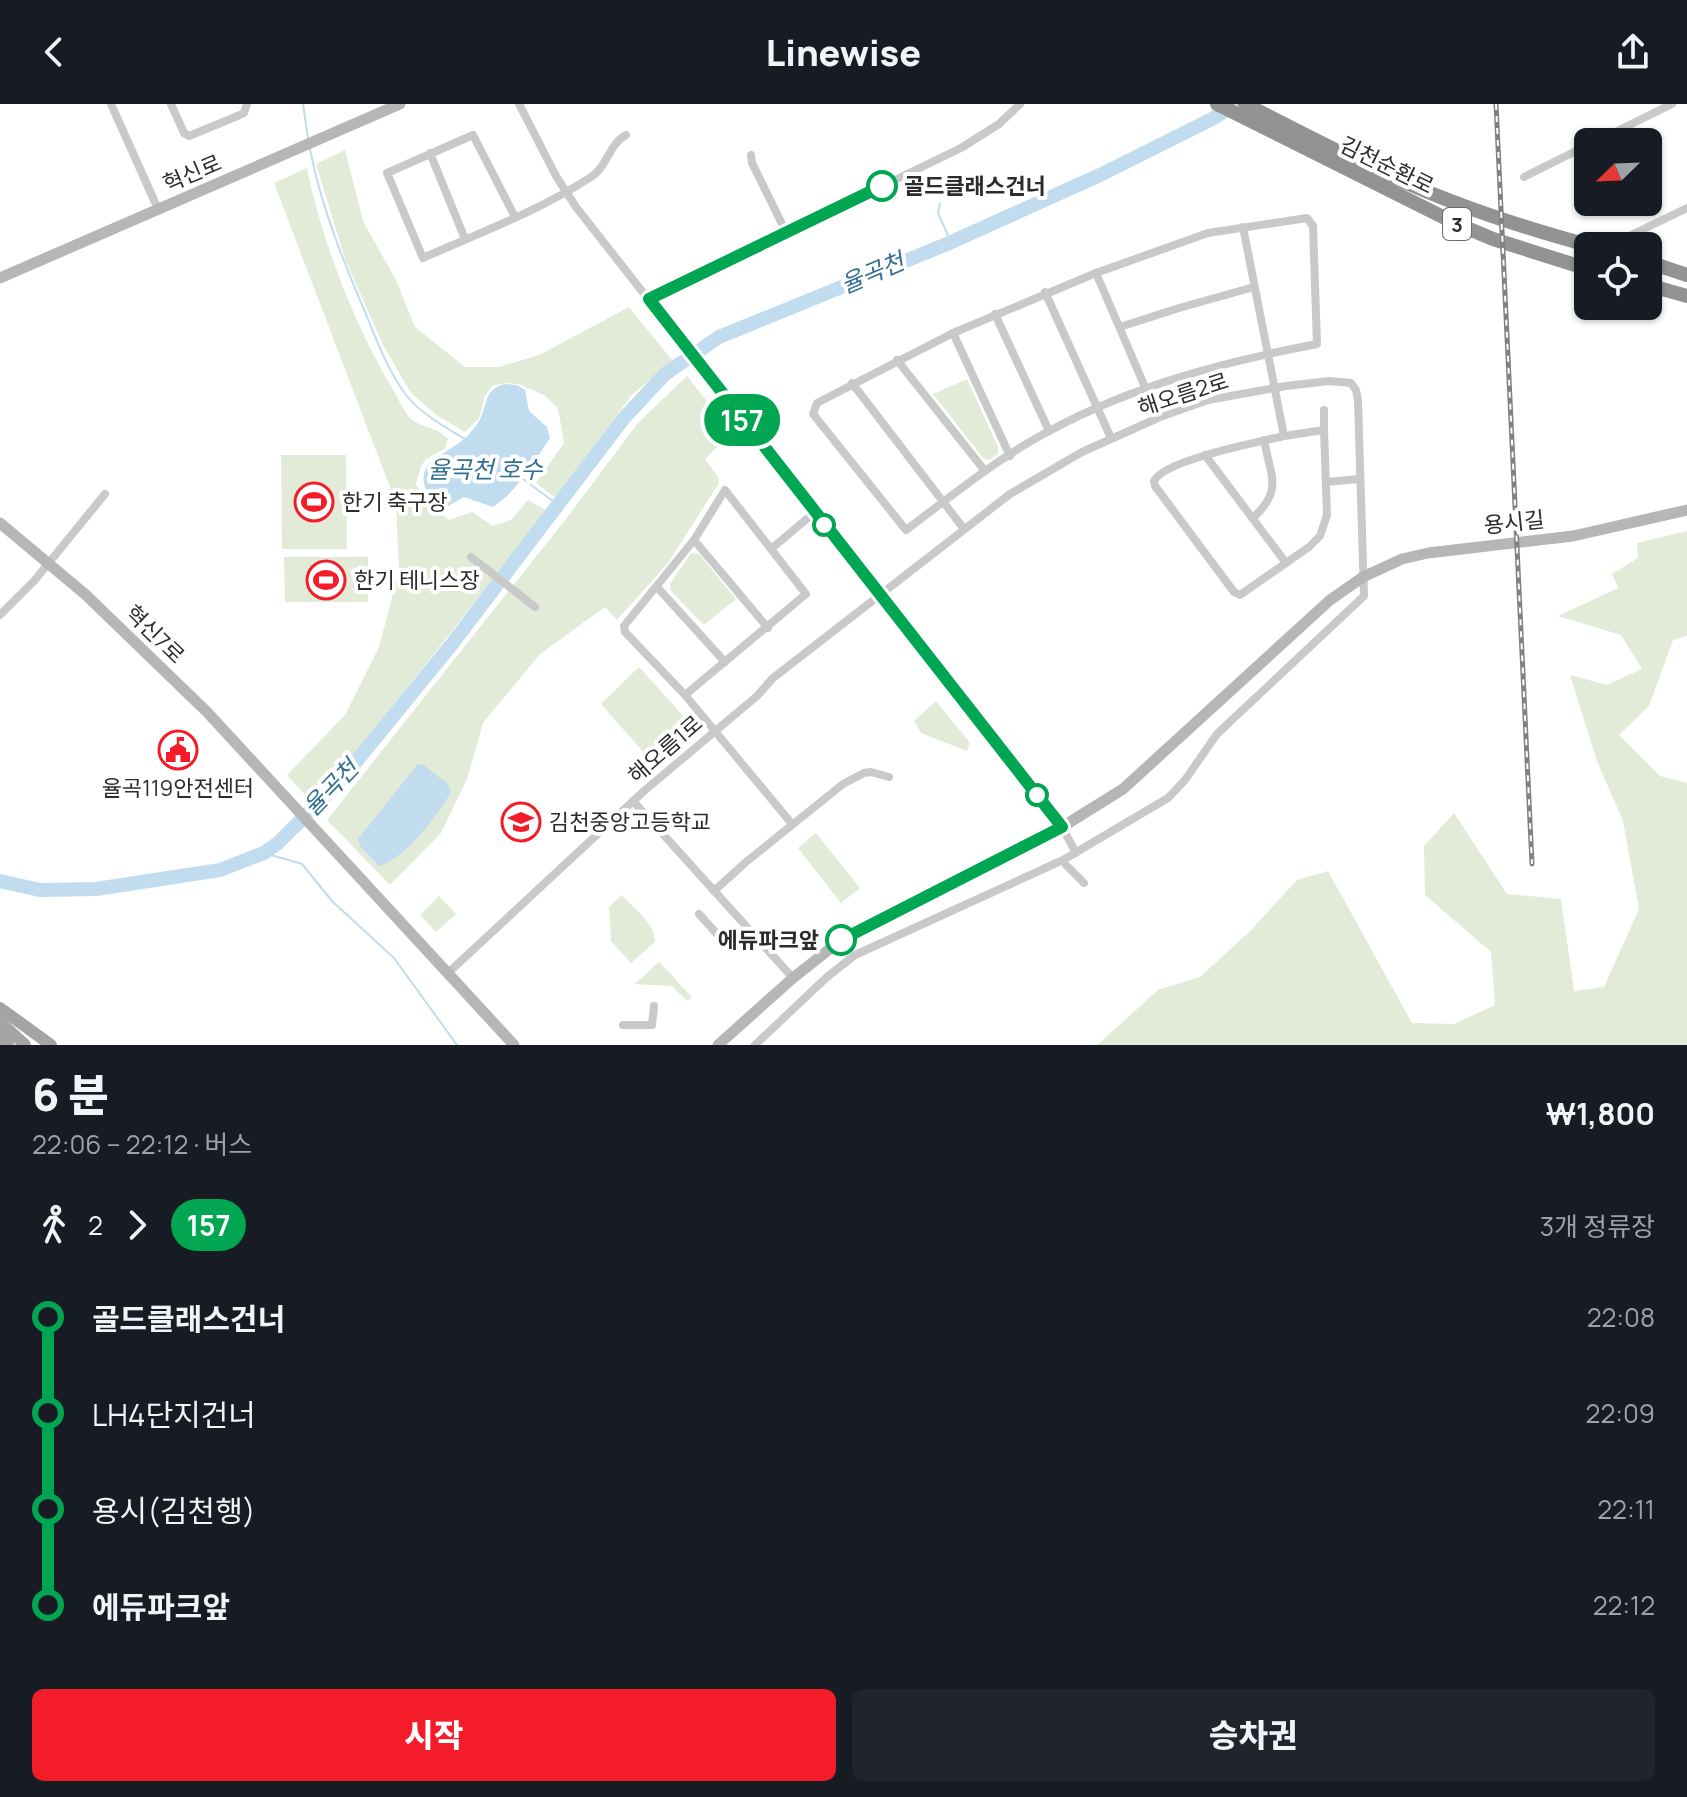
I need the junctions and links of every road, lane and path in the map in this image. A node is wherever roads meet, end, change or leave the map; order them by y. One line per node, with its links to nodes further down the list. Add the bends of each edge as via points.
1 (111, 104): 20 (street)
2 (171, 104): 3 (street, via 189,136 240,115)
3 (247, 104)
4 (400, 104): 10 (street, 혁신로)
5 (519, 104): 18 (street)
6 (1020, 104): 23 (street, via 961,148)
7 (1217, 104): 16 (highway, 김천순환로 / 3)
8 (1245, 104): 16 (highway, 김천순환로 / 3)
9 (1672, 104): 11 (street)
10 (375, 109): 20 (street, 혁신로, via 298,150)
11 (1623, 128)
12 (626, 135): 18 (street, via 614,144 600,170)
13 (1574, 152): 17 (street)
14 (430, 153): 21 (street, via 473,135); 25 (street); 25 (street, via 387,173 423,258)
15 (751, 155): 23 (street)
16 (1336, 157): 26 (highway, 김천순환로 / 3); 27 (highway, 김천순환로 / 3, via 1493,239)
17 (1524, 177)
18 (566, 192): 21 (street); 36 (street)
19 (1687, 208): 24 (street)
20 (158, 209): 31 (street, 혁신로)
21 (515, 217): 25 (street)
22 (1243, 227): 29 (street, via 1208,233); 32 (street); 40 (street, via 1307,218 1313,226 1317,344)
23 (786, 232): 36 (street)
24 (1637, 232)
25 (465, 239)
26 (1574, 241)
27 (1574, 265)
28 (1662, 267): 30 (highway)
29 (1096, 273): 34 (street); 38 (street)
30 (1687, 275)
31 (0, 278)
32 (1254, 287): 38 (street); 40 (street)
33 (1662, 289): 35 (highway)
34 (1045, 292): 37 (street); 45 (street)
35 (1687, 296)
36 (649, 299): 60 (street)
37 (995, 314): 39 (street); 48 (street)
38 (1120, 327): 43 (street)
39 (953, 333): 41 (street); 53 (street)
40 (1268, 353): 43 (street); 44 (street)
41 (897, 360): 42 (street); 54 (street)
42 (852, 383): 58 (street); 58 (street, via 817,403 813,414 906,530)
43 (1145, 387): 45 (street)
44 (1275, 387): 49 (street); 50 (street, 해오름2로, via 1208,400); 55 (street, 해오름2로, via 1351,383 1358,401)
45 (1097, 407): 48 (street); 50 (street)
46 (1324, 410): 47 (street)
47 (1324, 430): 49 (street); 56 (street)
48 (1049, 431): 53 (street)
49 (1284, 436): 51 (street)
50 (1111, 438): 63 (street, 해오름2로, via 1035,477)
51 (1264, 440): 52 (street); 61 (street, via 1273,491 1270,503)
52 (1205, 455): 61 (street); 68 (street, via 1161,472 1155,486 1234,592 1247,593)
53 (1010, 456): 54 (street)
54 (985, 471): 58 (street)
55 (1360, 479): 56 (street); 69 (street, 해오름2로)
56 (1326, 482): 68 (street, via 1325,526 1309,547)
57 (105, 494): 67 (street)
58 (944, 502): 63 (street)
59 (1687, 510): 69 (street, 용시길, via 1573,536 1428,553)
60 (815, 512): 65 (street); 71 (street)
61 (1253, 518): 68 (street)
62 (0, 523): 67 (street, 혁신7로)
63 (964, 529): 71 (street, 해오름2로)
64 (694, 540): 65 (street, via 725,490); 70 (street); 74 (street)
65 (771, 549): 74 (street, via 806,594)
66 (471, 557): 72 (street)
67 (49, 562): 73 (street); 88 (street, 혁신7로, via 207,712)
68 (1286, 563)
69 (1363, 577): 81 (street, 용시길, via 1330,600 1123,789); 82 (street, via 1364,596 1217,734 1168,798)
70 (657, 587): 75 (street); 76 (street, via 627,620 625,632)
71 (880, 596): 77 (street, 해오름1로); 81 (street)
72 (535, 607)
73 (0, 615)
74 (768, 628): 75 (street)
75 (725, 662): 76 (street)
76 (685, 695): 77 (street)
77 (715, 730): 79 (street, 해오름1로); 80 (street)
78 (889, 777): 80 (street, via 871,772 857,776)
79 (633, 801): 85 (street); 88 (street, 해오름1로)
80 (792, 824): 85 (street)
81 (1062, 827): 82 (street); 89 (street, 용시길, via 841,940)
82 (1076, 853): 101 (street, via 855,955)
83 (1066, 865): 84 (street)
84 (1084, 883)
85 (714, 891): 89 (street)
86 (699, 914): 87 (street)
87 (717, 934)
88 (448, 973): 99 (street)
89 (793, 978): 100 (street, 용시길)
90 (654, 1006): 93 (street, via 652,1025)
91 (0, 1010): 97 (main road); 98 (main road)
92 (0, 1022): 96 (main road)
93 (623, 1025)
94 (0, 1036): 95 (main road)
95 (8, 1045)
96 (25, 1045)
97 (36, 1045)
98 (51, 1045)
99 (514, 1045)
100 (718, 1045)
101 (755, 1045)

